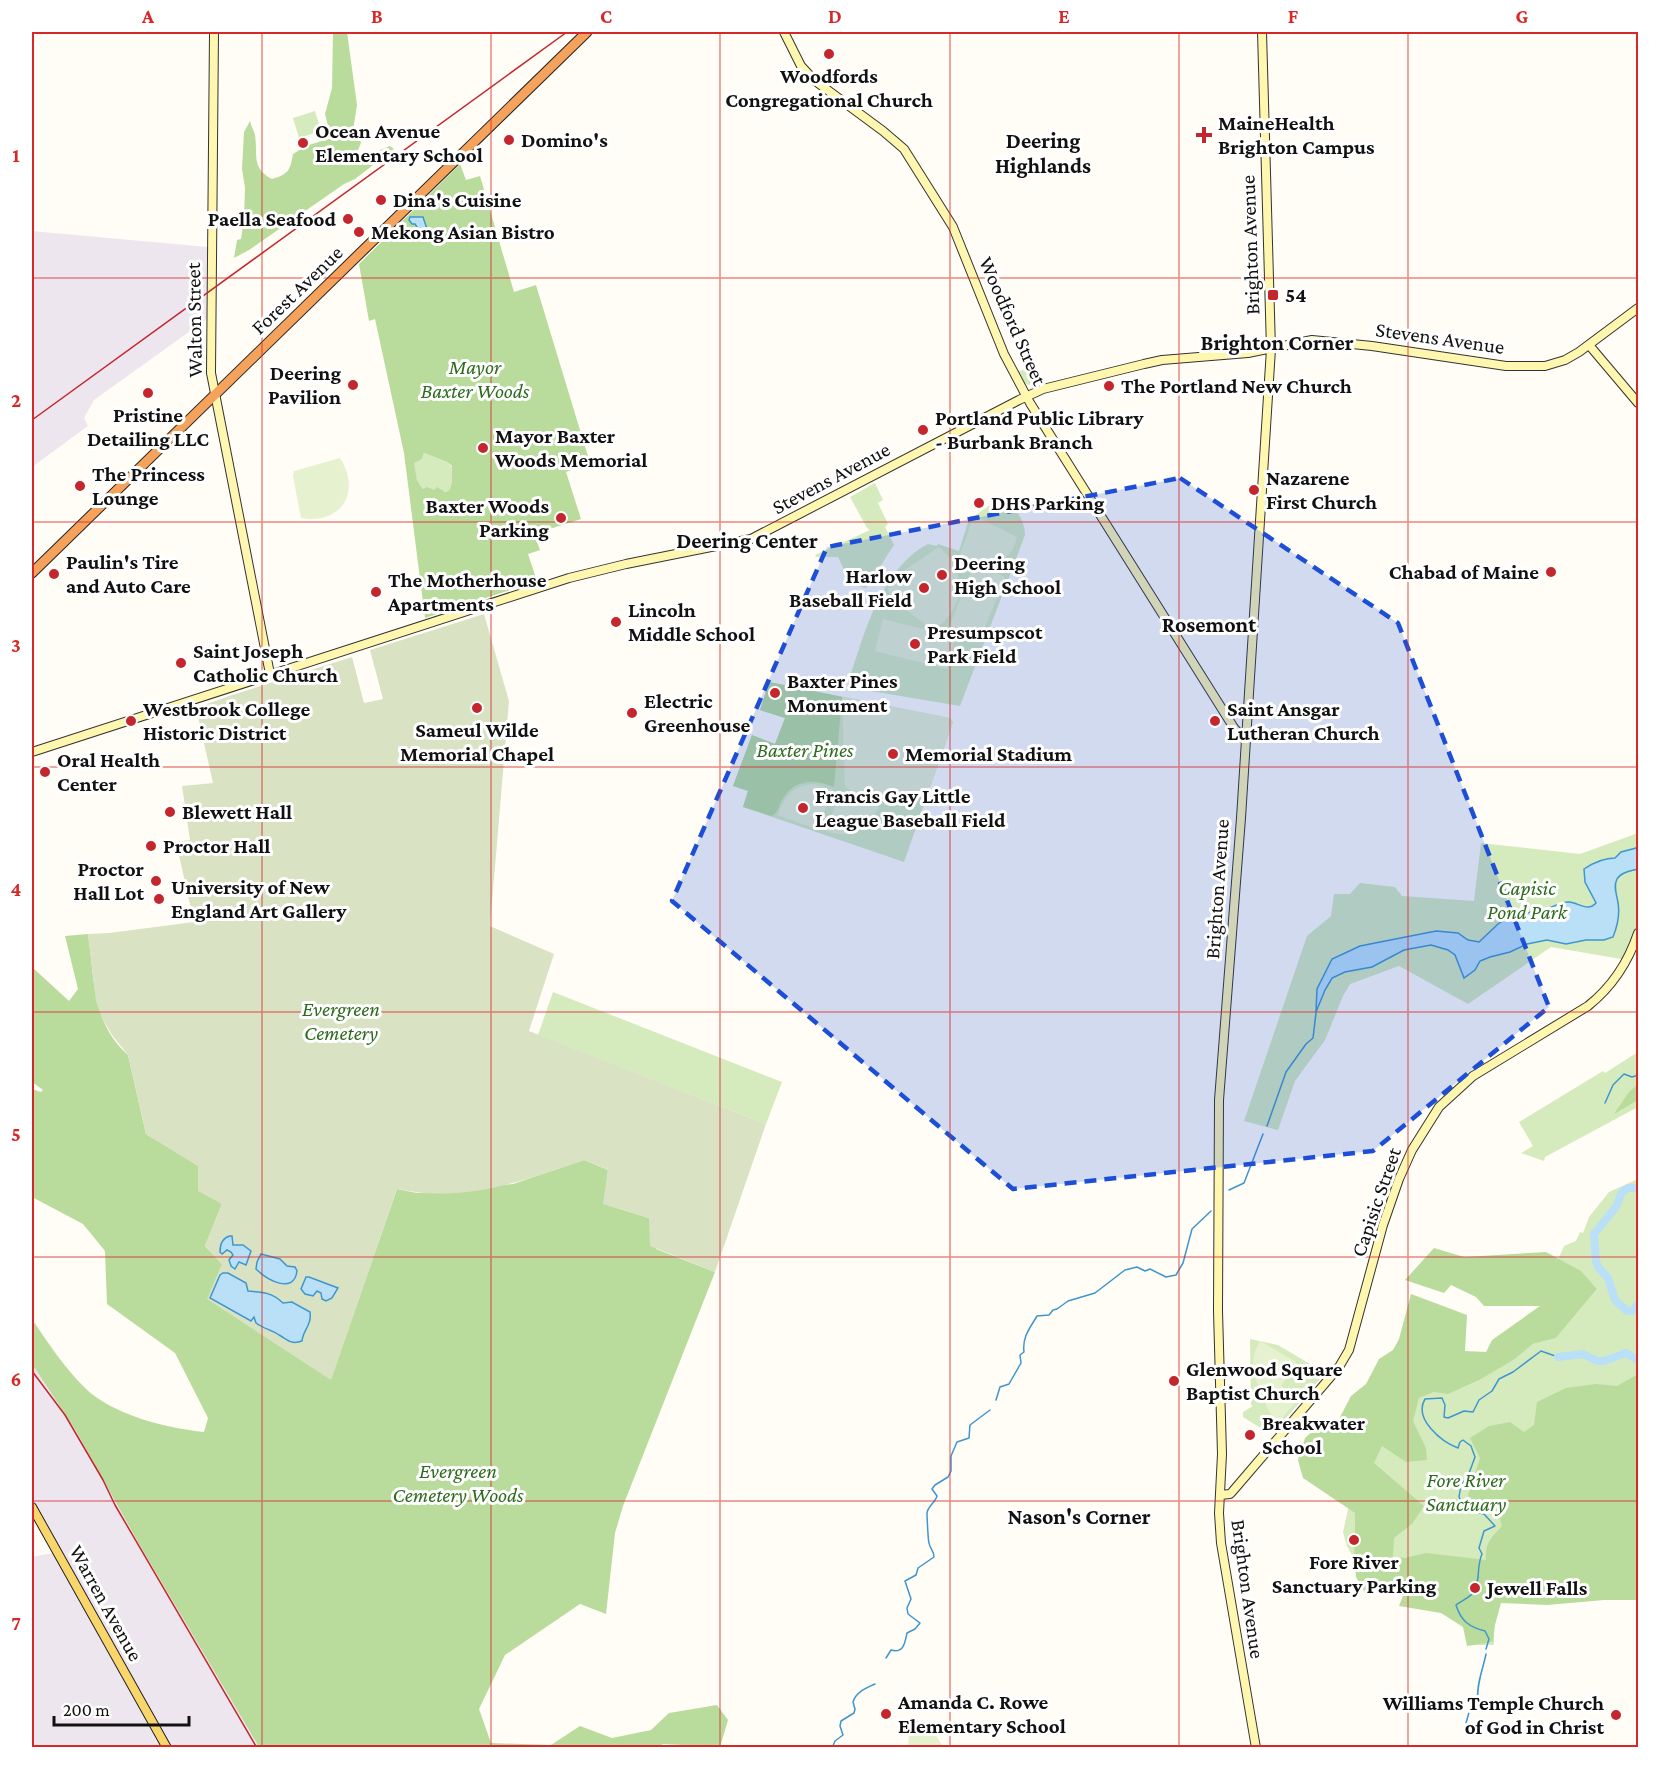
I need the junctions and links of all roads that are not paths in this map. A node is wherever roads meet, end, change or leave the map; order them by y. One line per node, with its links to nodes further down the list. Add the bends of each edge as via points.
1 (214, 32): 8 (main road, Walton Street, via 210,362)
2 (587, 32): 8 (highway, Forest Avenue)
3 (784, 32): 9 (main road, Woodford Street, via 801,66 814,80 904,149 953,227 1004,354)
4 (1262, 32): 7 (main road, Brighton Avenue)
5 (1638, 308): 6 (main road, Stevens Avenue)
6 (1589, 345): 7 (main road, Stevens Avenue, via 1565,360 1534,366 1506,366 1319,340); 10 (main road)
7 (1271, 349): 9 (main road, Stevens Avenue, via 1162,360); 13 (main road, Brighton Avenue)
8 (214, 395): 11 (highway, Forest Avenue); 12 (main road, Walton Street)
9 (1026, 396): 12 (main road, Stevens Avenue, via 751,539 569,578); 13 (main road, Woodford Street, via 1234,729)
10 (1638, 403)
11 (32, 573)
12 (270, 674): 14 (main road, Stevens Avenue)
13 (1245, 740): 16 (main road, Brighton Avenue, via 1219,1109)
14 (32, 752)
15 (1638, 933): 16 (main road, Capisic Street, via 1627,960 1605,993 1473,1076 1439,1107 1412,1149 1399,1179 1349,1350 1339,1367 1232,1492)
16 (1220, 1494): 19 (main road, Brighton Avenue, via 1221,1544)
17 (32, 1507): 18 (main road, Warren Avenue)
18 (167, 1748)
19 (1256, 1748)

